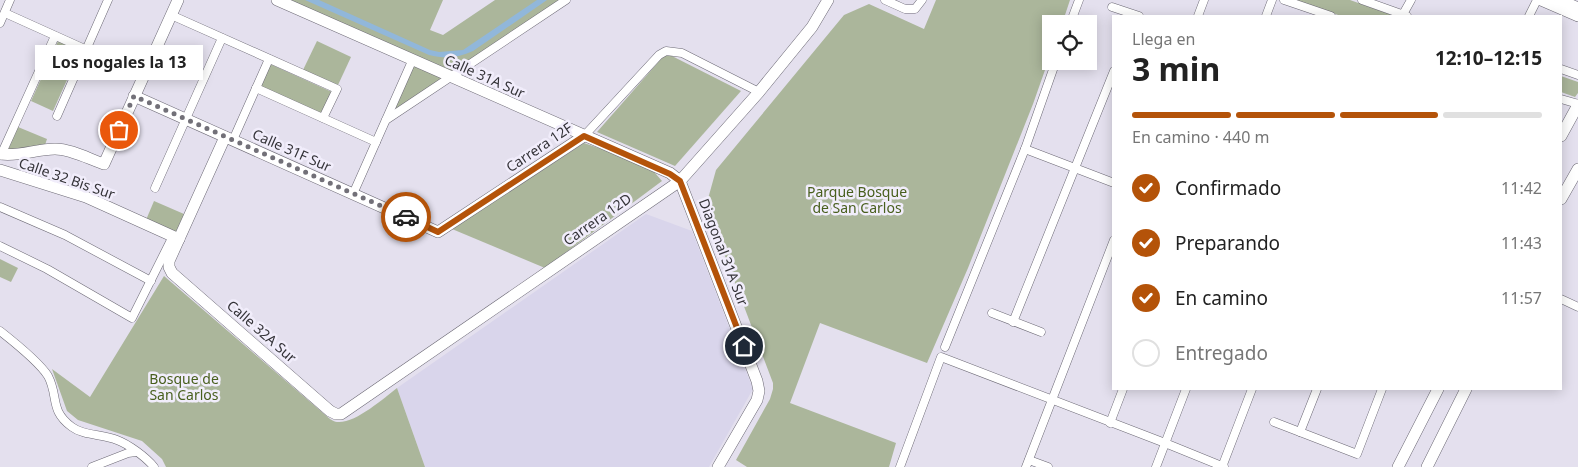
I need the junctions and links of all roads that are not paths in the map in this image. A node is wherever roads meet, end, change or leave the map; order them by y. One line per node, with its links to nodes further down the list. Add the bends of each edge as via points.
1 (10, 0): 19 (street)
2 (108, 0): 33 (street)
3 (178, 0): 20 (street)
4 (277, 0): 35 (street, Calle 31A Sur)
5 (566, 0): 40 (street)
6 (828, 0): 42 (street, Carrera 12D, via 812,27)
7 (885, 0): 8 (street, via 905,9 915,9)
8 (922, 0)
9 (1079, 0): 21 (street)
10 (1204, 0): 23 (street)
11 (1272, 0): 24 (street)
12 (1284, 0): 25 (street)
13 (1362, 0): 26 (street)
14 (1411, 0): 27 (street)
15 (1539, 0): 28 (street); 29 (street)
16 (1560, 0): 18 (street)
17 (1112, 7): 22 (street)
18 (1578, 8)
19 (5, 13): 30 (street); 31 (street)
20 (171, 15): 32 (street); 43 (street)
21 (1073, 15)
22 (1134, 15)
23 (1198, 15)
24 (1266, 15)
25 (1328, 15)
26 (1401, 15)
27 (1404, 15)
28 (1530, 15)
29 (1578, 16)
30 (0, 23)
31 (55, 36): 33 (street); 55 (street)
32 (222, 38): 34 (street); 48 (street)
33 (87, 50): 46 (street)
34 (269, 59): 41 (street); 47 (street, via 337,89)
35 (412, 61): 40 (street, Calle 31A Sur); 49 (street)
36 (1562, 69): 38 (street)
37 (1053, 70): 54 (street)
38 (1578, 75)
39 (1112, 76): 56 (street)
40 (449, 77): 49 (street); 51 (street, Calle 31A Sur)
41 (256, 88): 47 (street); 52 (street)
42 (758, 92): 51 (street, Carrera 12F, via 682,53 666,52 659,55); 59 (street, Carrera 12D)
43 (134, 96): 48 (street, Calle 31F Sur); 55 (street, via 104,164 56,149)
44 (1562, 98): 45 (street)
45 (1578, 105): 50 (street)
46 (57, 116)
47 (323, 118): 53 (street)
48 (186, 119): 52 (street, Calle 31F Sur); 61 (street)
49 (386, 120): 53 (street)
50 (1562, 134)
51 (584, 136): 59 (street, Calle 31A Sur); 65 (street, Carrera 12F)
52 (229, 138): 62 (street, Calle 31F Sur); 66 (street)
53 (376, 142): 62 (street)
54 (1025, 149): 56 (street); 76 (street)
55 (0, 155)
56 (1075, 169): 60 (street); 73 (street)
57 (1578, 169): 63 (street)
58 (0, 170): 66 (street, Calle 32 Bis Sur, via 86,197)
59 (680, 181): 85 (street, Carrera 12D); 94 (street, Diagonal 31A Sur, via 758,381 757,400)
60 (1112, 182)
61 (155, 188)
62 (353, 194): 65 (street, Calle 31F Sur)
63 (1562, 197)
64 (0, 207): 69 (street, via 65,235)
65 (438, 232)
66 (176, 238): 69 (street); 85 (street, Calle 32A Sur, via 169,261 172,273 330,411)
67 (1112, 245): 84 (street)
68 (0, 246): 69 (street, via 132,318)
69 (151, 281)
70 (1562, 299): 71 (street)
71 (1578, 307)
72 (992, 313): 73 (street)
73 (1013, 322): 75 (street)
74 (0, 331): 90 (street, via 48,376 61,418 74,429 117,440)
75 (1041, 332)
76 (945, 347)
77 (1123, 390): 87 (street)
78 (1186, 390): 89 (street)
79 (1252, 390): 98 (street)
80 (1317, 390): 88 (street)
81 (1382, 390): 88 (street, via 1357,454)
82 (1437, 390): 99 (street)
83 (1466, 390): 100 (street)
84 (1051, 400): 87 (street); 91 (street); 95 (street, via 941,357)
85 (338, 414)
86 (1274, 422): 88 (street)
87 (1110, 423): 89 (street)
88 (1300, 432)
89 (1165, 442): 97 (street); 98 (street)
90 (136, 452): 92 (street); 93 (street)
91 (1027, 463): 96 (street)
92 (92, 467)
93 (154, 467)
94 (718, 467)
95 (900, 467)
96 (1048, 467)
97 (1156, 467)
98 (1223, 467)
99 (1398, 467)
100 (1428, 467)

